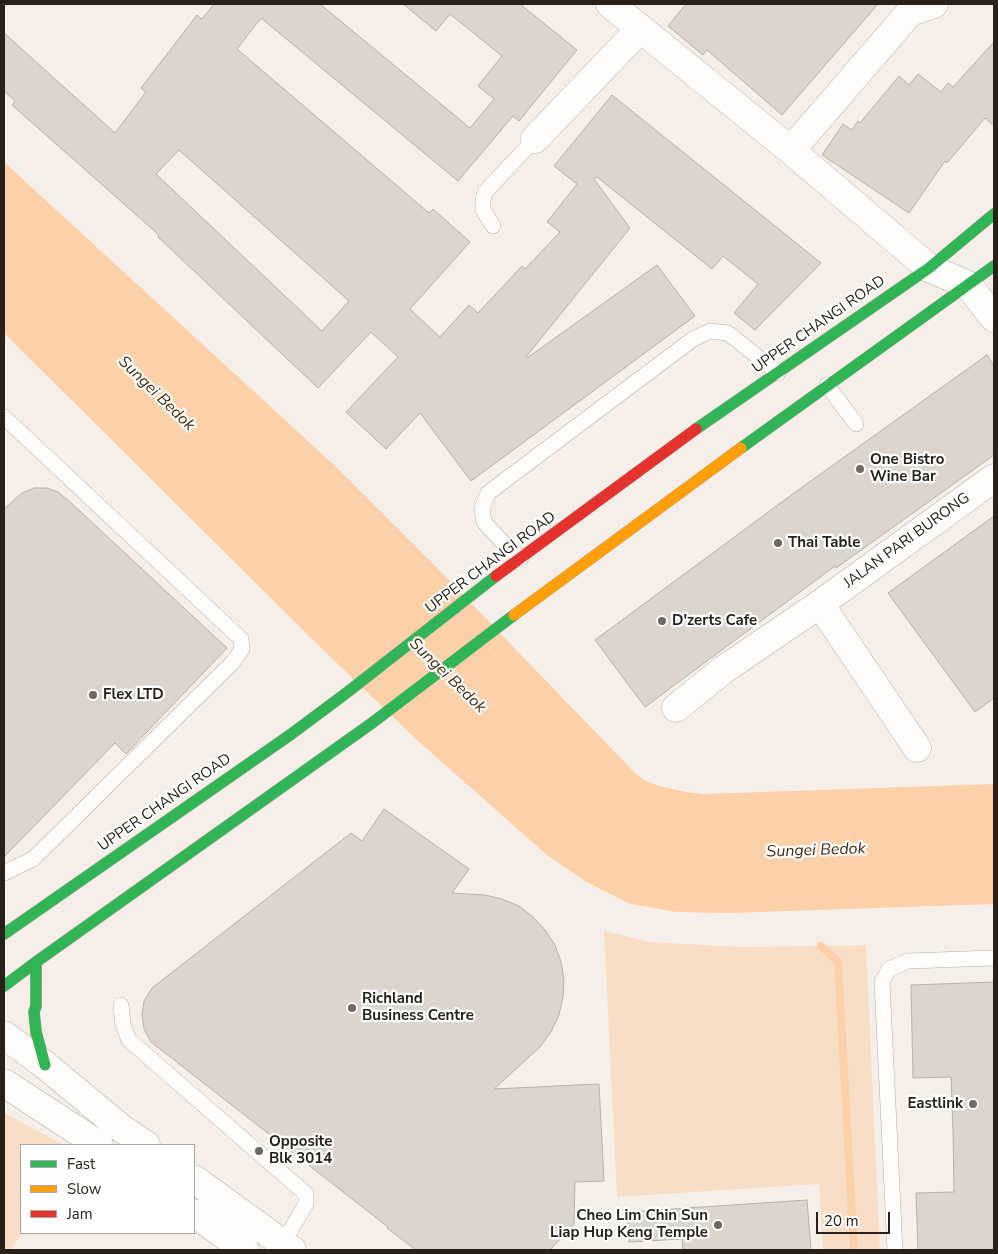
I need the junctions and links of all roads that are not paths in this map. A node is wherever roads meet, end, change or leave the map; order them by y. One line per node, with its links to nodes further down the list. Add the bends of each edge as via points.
1 (610, 4): 3 (street)
2 (934, 4): 5 (street, via 910,12 799,141)
3 (640, 29): 4 (street); 5 (street)
4 (535, 139): 7 (lane, via 486,190 484,210)
5 (788, 148): 9 (street)
6 (994, 214): 9 (street, UPPER CHANGI ROAD)
7 (493, 226)
8 (994, 266): 10 (street)
9 (928, 268): 10 (street); 12 (street, UPPER CHANGI ROAD)
10 (968, 285): 11 (street); 13 (street)
11 (994, 318)
12 (778, 373): 17 (street, UPPER CHANGI ROAD); 17 (lane, via 728,333 710,331 693,340 488,493 482,510 484,522)
13 (827, 385): 15 (lane); 26 (street, via 379,718)
14 (4, 417): 21 (lane, via 241,639 242,650 33,859)
15 (856, 424)
16 (994, 478): 18 (street, JALAN PARI BURONG)
17 (521, 558): 22 (street, UPPER CHANGI ROAD, via 283,740)
18 (820, 604): 19 (street, JALAN PARI BURONG, via 723,670); 20 (street)
19 (676, 708)
20 (917, 748)
21 (4, 873)
22 (20, 923): 23 (street); 24 (street, UPPER CHANGI ROAD)
23 (4, 924)
24 (4, 934)
25 (994, 958): 38 (lane, via 908,961 889,968 882,982)
26 (36, 962): 27 (street); 30 (street, via 34,1012)
27 (4, 986)
28 (122, 1005): 36 (lane, via 122,1025 129,1040 306,1194 306,1204)
29 (4, 1035): 30 (street)
30 (45, 1065): 33 (street)
31 (4, 1083): 32 (street)
32 (98, 1144)
33 (145, 1144)
34 (195, 1180): 36 (street)
35 (195, 1214): 37 (street)
36 (287, 1247)
37 (245, 1250)
38 (895, 1250)

